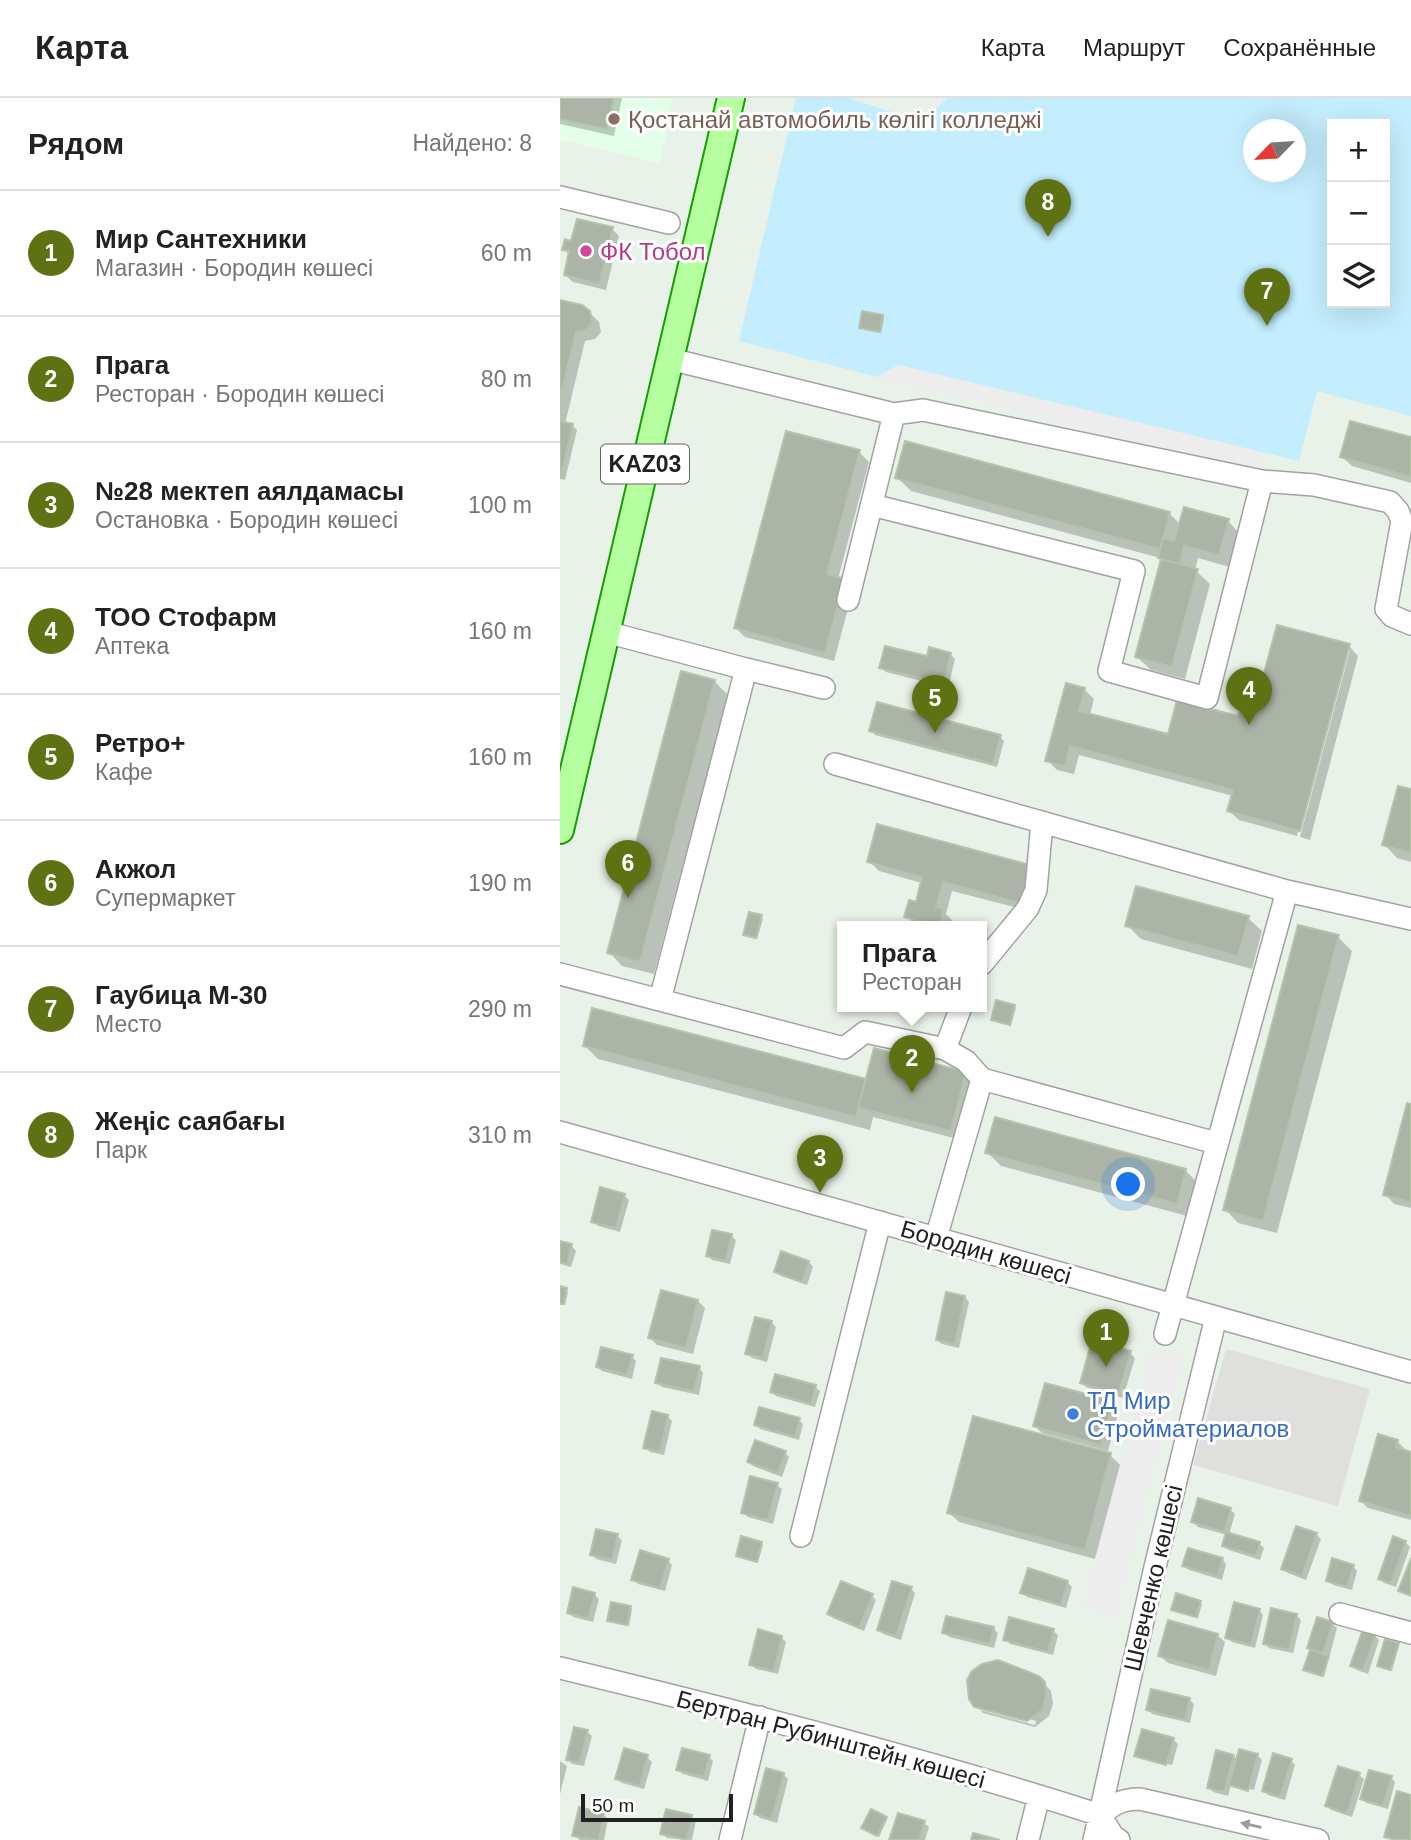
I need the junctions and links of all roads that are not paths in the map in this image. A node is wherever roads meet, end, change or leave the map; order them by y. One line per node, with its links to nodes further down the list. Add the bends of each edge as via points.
1 (731, 98): 4 (main road, KАZ03)
2 (560, 197): 3 (street)
3 (669, 223)
4 (670, 359): 5 (street); 10 (main road, KАZ03)
5 (894, 414): 6 (street, via 923,410); 7 (street)
6 (1262, 481): 7 (street, via 1207,698 1109,671 1134,570); 9 (street, via 1314,485 1390,502 1402,521 1387,609)
7 (872, 505): 8 (street)
8 (848, 600)
9 (1411, 624)
10 (606, 632): 11 (street); 15 (main road, KАZ03)
11 (746, 669): 12 (street); 20 (street)
12 (824, 688)
13 (835, 764): 14 (street)
14 (1042, 822): 16 (street); 18 (street, via 1036,890 1028,908)
15 (560, 830)
16 (1287, 891): 17 (street); 25 (street)
17 (1411, 919)
18 (987, 958)
19 (560, 974): 20 (street)
20 (660, 1000): 22 (street, via 844,1048 865,1032)
21 (959, 1012): 22 (street)
22 (945, 1049): 23 (street, via 967,1061)
23 (982, 1079): 25 (street); 27 (street)
24 (560, 1132): 26 (street, Бородин көшесі)
25 (1216, 1143): 28 (street)
26 (880, 1222): 27 (street, Бородин көшесі); 32 (street)
27 (936, 1238): 28 (street, Бородин көшесі)
28 (1172, 1305): 29 (street, Бородин көшесі); 30 (street)
29 (1216, 1317): 31 (street, Бородин көшесі); 38 (street, Шевченко көшесі)
30 (1165, 1335)
31 (1411, 1372)
32 (801, 1536)
33 (1340, 1614): 34 (street)
34 (1411, 1633)
35 (560, 1668): 36 (street, Бертран Рубинштейн көшесі)
36 (760, 1717): 37 (street, Бертран Рубинштейн көшесі); 39 (street)
37 (1039, 1796): 38 (street, Бертран Рубинштейн көшесі); 40 (street)
38 (1100, 1815): 41 (street, Шевченко көшесі); 42 (street); 43 (street, one-way to 38, via 1140,1799 1114,1803)
39 (730, 1840)
40 (1028, 1840)
41 (1094, 1840)
42 (1119, 1840)
43 (1318, 1840)

